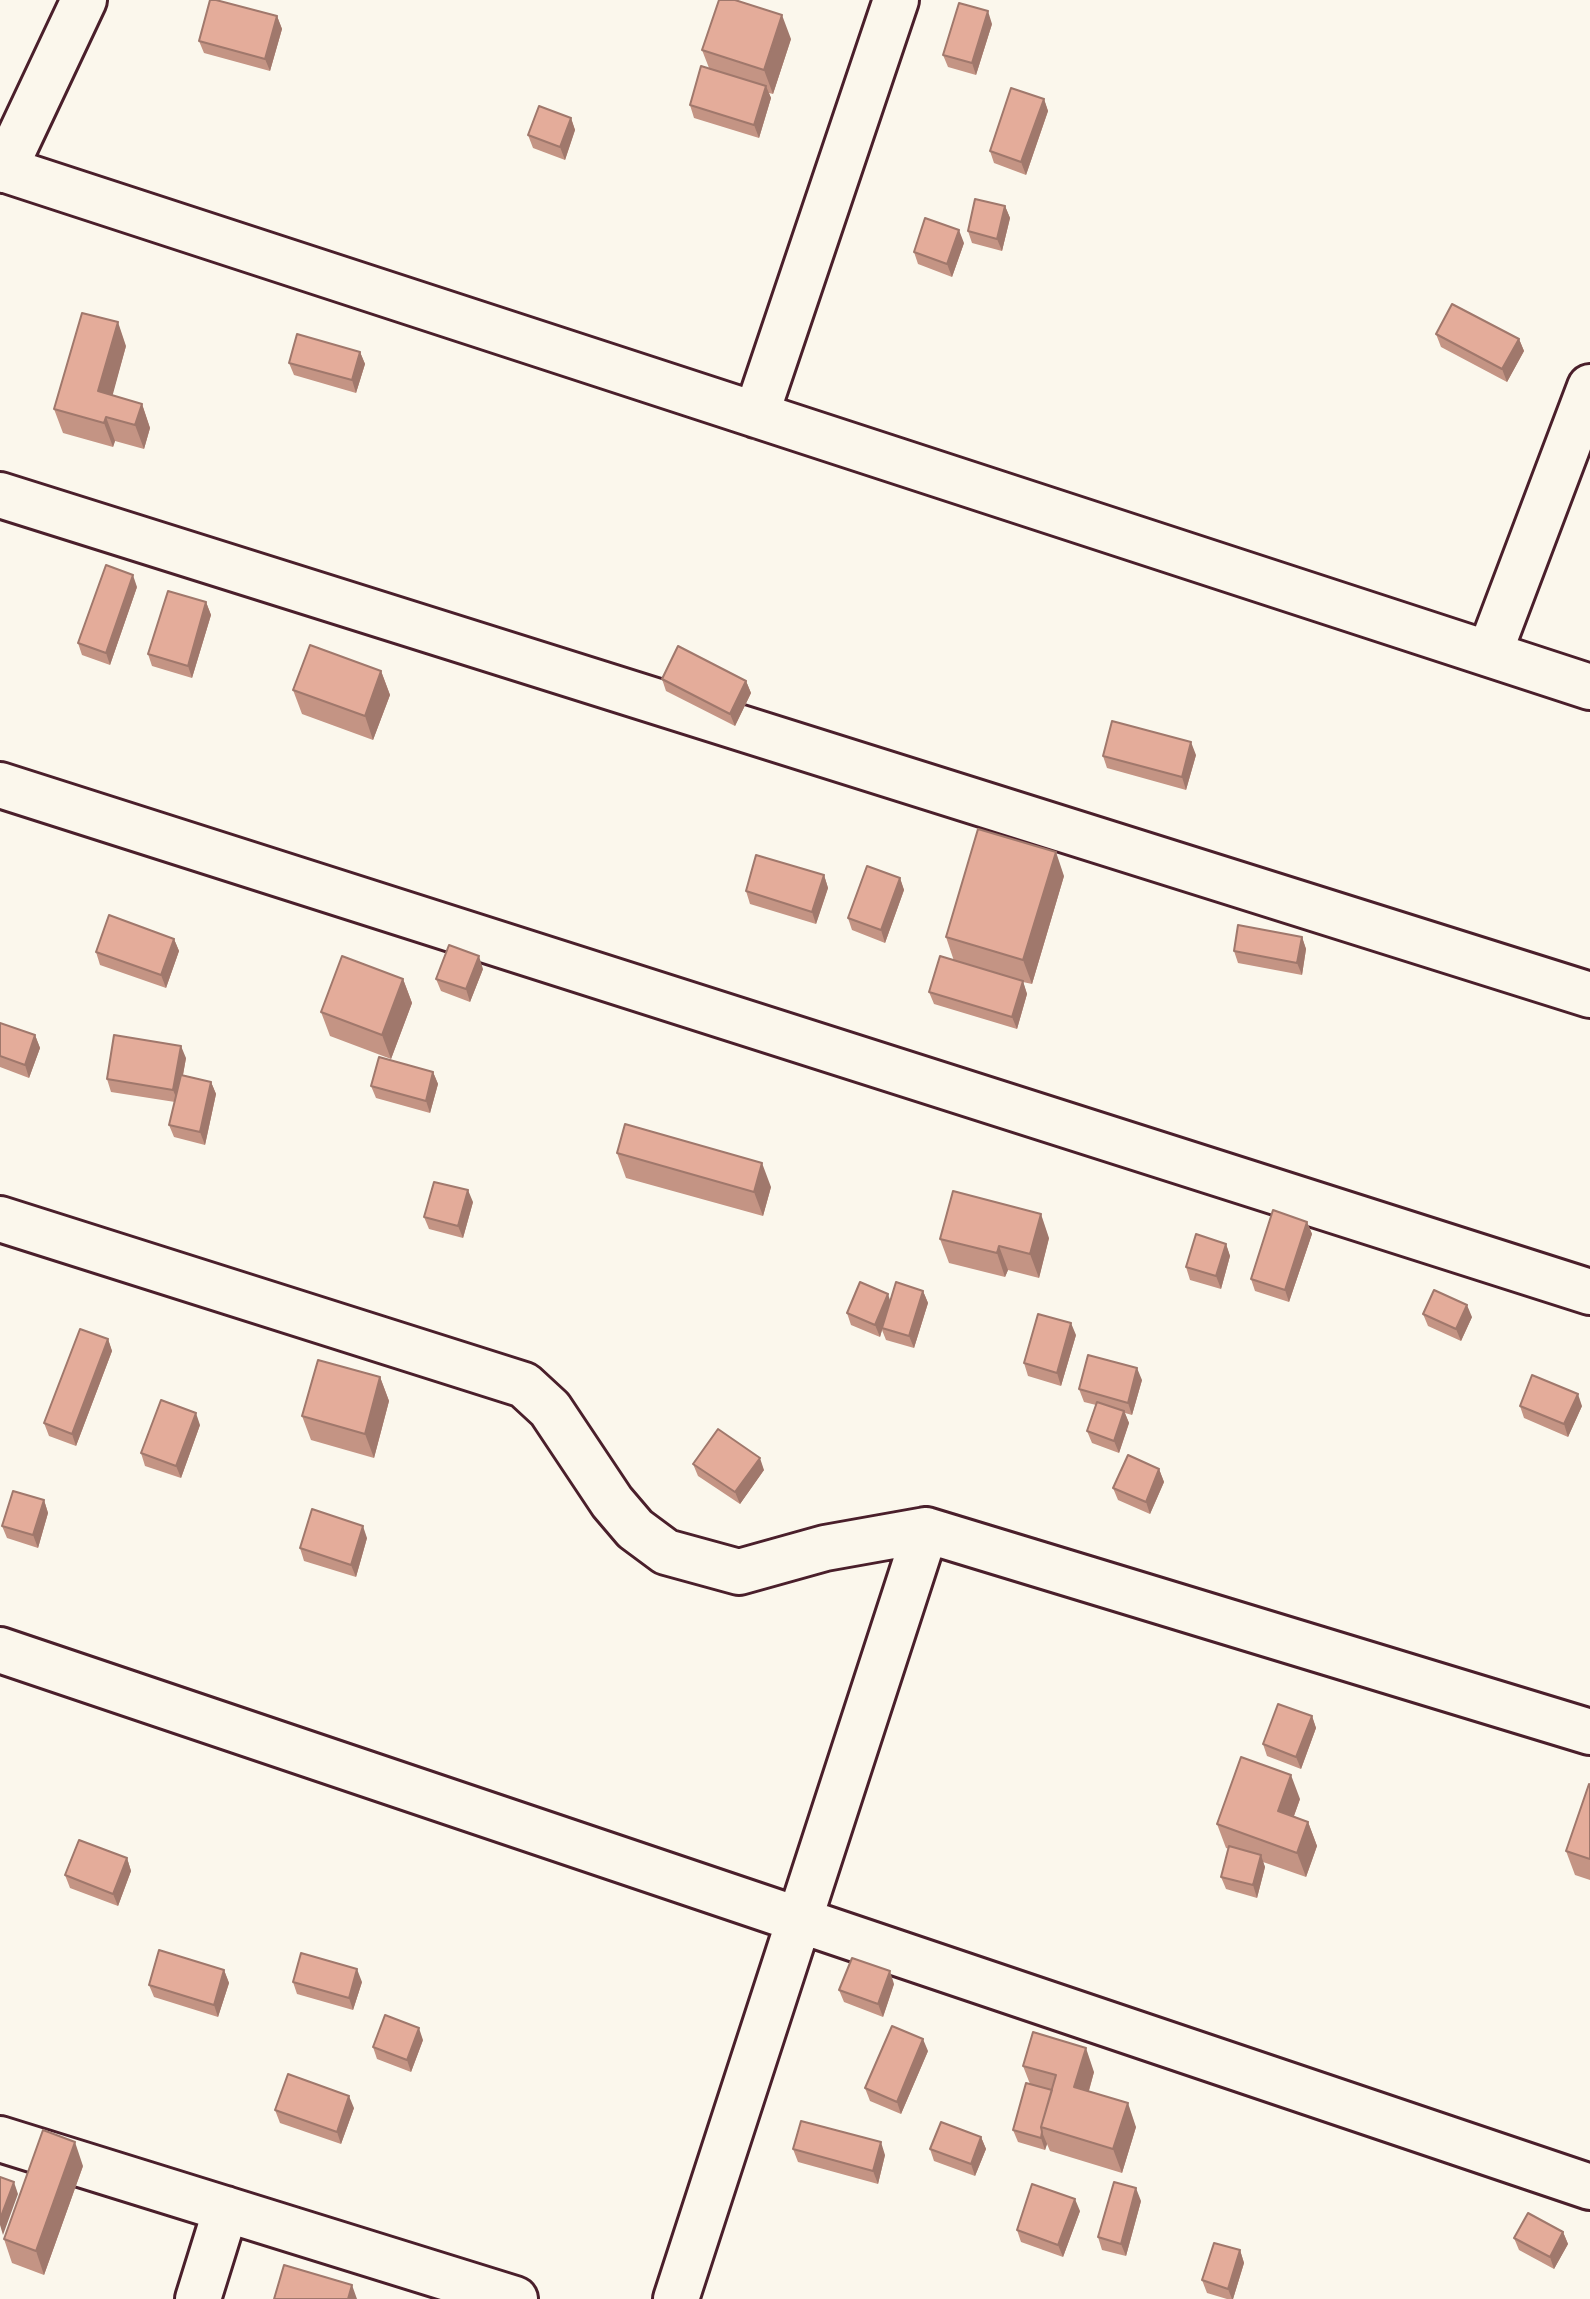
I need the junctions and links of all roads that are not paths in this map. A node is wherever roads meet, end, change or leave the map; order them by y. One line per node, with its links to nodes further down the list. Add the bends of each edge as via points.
1 (84, 0): 3 (street)
2 (896, 0): 5 (street)
3 (2, 169): 5 (street)
4 (1590, 387): 7 (street)
5 (756, 415): 7 (street)
6 (0, 495): 10 (street)
7 (1489, 654): 8 (street)
8 (1590, 687)
9 (0, 785): 12 (street)
10 (1590, 995)
11 (0, 1219): 13 (street, via 524,1385 550,1409 619,1511 666,1552 739,1572 825,1548)
12 (1590, 1292)
13 (926, 1530): 15 (street); 16 (street)
14 (0, 1650): 16 (street)
15 (1590, 1732)
16 (799, 1920): 18 (street); 22 (street)
17 (0, 2139): 19 (street)
18 (1590, 2187)
19 (226, 2209): 20 (street); 21 (street)
20 (198, 2299)
21 (515, 2299)
22 (676, 2299)

